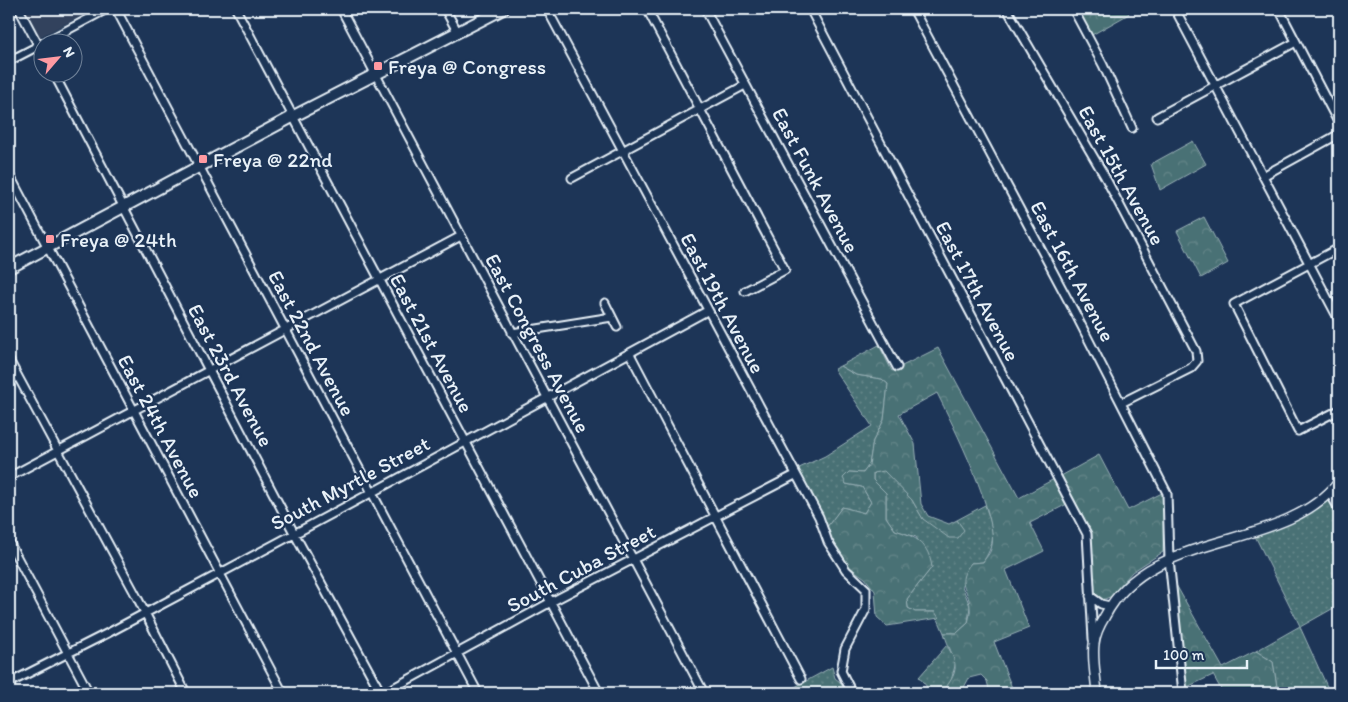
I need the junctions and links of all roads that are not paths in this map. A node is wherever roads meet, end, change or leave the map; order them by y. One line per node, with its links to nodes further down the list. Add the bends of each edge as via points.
1 (19, 9): 18 (street)
2 (107, 9): 19 (street)
3 (116, 9): 34 (street, East 22nd Avenue)
4 (236, 9): 28 (street, East 21st Avenue)
5 (341, 9): 23 (street, East Congress Avenue)
6 (445, 9): 17 (street)
7 (503, 9): 17 (main road)
8 (547, 9): 33 (street, East 19th Avenue)
9 (647, 9): 27 (street)
10 (705, 9): 25 (street, East Funk Avenue)
11 (810, 9): 75 (street, East 17th Avenue, via 1087,534)
12 (913, 9): 58 (street, East 16th Avenue)
13 (1008, 9): 58 (street, East 15th Avenue, via 1104,175 1196,351 1197,362 1191,368)
14 (1073, 9): 31 (street)
15 (1175, 9): 26 (street)
16 (1278, 9): 20 (street)
17 (457, 31): 23 (main road)
18 (33, 32)
19 (67, 32)
20 (1296, 42): 26 (street); 30 (street)
21 (32, 51): 22 (street)
22 (9, 61)
23 (376, 74): 28 (main road); 39 (street, East Congress Avenue)
24 (58, 82): 38 (street, East 23rd Avenue)
25 (745, 85): 27 (street); 55 (street, East Funk Avenue)
26 (1216, 86): 29 (street); 36 (street)
27 (700, 109): 33 (street); 45 (street, via 785,270)
28 (292, 117): 34 (main road); 44 (street, East 21st Avenue)
29 (1157, 117)
30 (1339, 124)
31 (1132, 128)
32 (1339, 134): 36 (street)
33 (624, 150): 37 (street); 47 (street, East 19th Avenue)
34 (199, 167): 38 (main road); 51 (street, East 22nd Avenue)
35 (9, 174): 40 (street, East 24th Avenue)
36 (1263, 176): 42 (street)
37 (572, 178)
38 (123, 207): 40 (main road); 56 (street, East 23rd Avenue)
39 (462, 236): 44 (street); 52 (street, East Congress Avenue)
40 (47, 248): 43 (main road); 59 (street, East 24th Avenue)
41 (1339, 248): 42 (street)
42 (1309, 264): 49 (street); 60 (street, via 1234,304 1298,431)
43 (9, 268)
44 (379, 280): 51 (street); 61 (street, East 21st Avenue)
45 (745, 291)
46 (605, 303): 48 (street)
47 (707, 311): 53 (street, South Myrtle Street); 63 (street, East 19th Avenue)
48 (612, 317): 50 (street); 52 (street)
49 (1339, 320)
50 (618, 327)
51 (286, 329): 56 (street); 66 (street, East 22nd Avenue)
52 (512, 333): 57 (street, East Congress Avenue)
53 (630, 354): 57 (street, South Myrtle Street); 69 (street)
54 (9, 360): 62 (street)
55 (898, 367)
56 (209, 370): 59 (street); 70 (street, East 23rd Avenue)
57 (547, 398): 61 (street, South Myrtle Street); 73 (street, East Congress Avenue)
58 (1122, 403): 72 (street, East 16th Avenue, via 1166,493)
59 (133, 410): 62 (street); 74 (street, East 24th Avenue)
60 (1339, 410)
61 (464, 441): 66 (street, South Myrtle Street); 76 (street, East 21st Avenue)
62 (57, 451): 64 (street); 78 (street)
63 (795, 475): 69 (street, South Cuba Street); 91 (street, East 19th Avenue, via 819,517 828,542 846,570 866,589 866,609 845,649 841,671)
64 (9, 476)
65 (1339, 482): 67 (street)
66 (371, 493): 70 (street, South Myrtle Street); 81 (street, East 22nd Avenue)
67 (1330, 493): 68 (street); 72 (street, via 1304,511)
68 (1339, 509)
69 (714, 517): 73 (street, South Cuba Street); 82 (street)
70 (294, 533): 74 (street, South Myrtle Street); 87 (street, East 23rd Avenue)
71 (9, 542): 80 (street)
72 (1169, 559): 77 (street, via 1144,572); 93 (street, East 16th Avenue)
73 (633, 560): 76 (street, South Cuba Street); 90 (street, East Congress Avenue)
74 (218, 574): 78 (street, South Myrtle Street); 86 (street, East 24th Avenue)
75 (1090, 596): 77 (street, via 1100,604); 79 (street, East 17th Avenue)
76 (551, 602): 81 (street, South Cuba Street); 89 (street, East 21st Avenue)
77 (1110, 606): 79 (street)
78 (144, 613): 80 (street, South Myrtle Street); 85 (street)
79 (1094, 644): 92 (street)
80 (68, 653): 83 (street, South Myrtle Street); 84 (street)
81 (458, 654): 87 (street, South Cuba Street); 88 (street, East 22nd Avenue)
82 (801, 679)
83 (9, 683)
84 (89, 693)
85 (186, 693)
86 (283, 693)
87 (382, 693)
88 (478, 693)
89 (599, 693)
90 (704, 693)
91 (852, 693)
92 (1097, 693)
93 (1183, 693)

